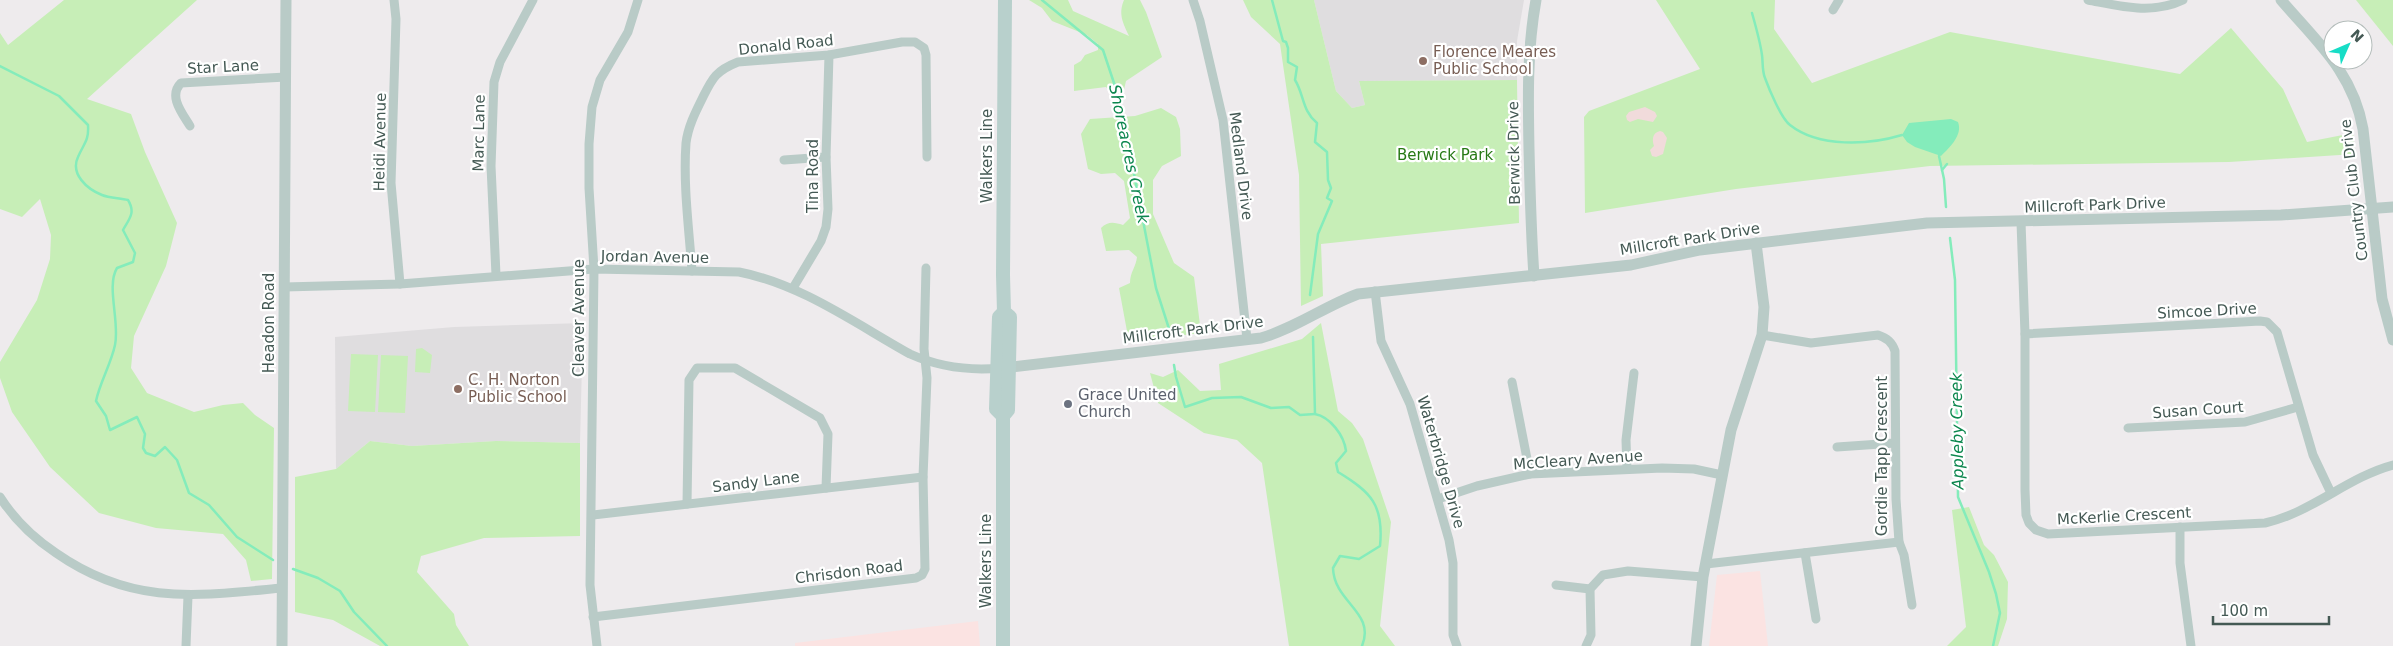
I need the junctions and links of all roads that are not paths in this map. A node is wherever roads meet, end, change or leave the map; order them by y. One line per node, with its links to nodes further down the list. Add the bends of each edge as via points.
1 (286, 0): 14 (street, Headon Road)
2 (394, 0): 28 (street, Heidi Avenue, via 391,183)
3 (533, 0): 26 (street, Marc Lane, via 500,62 494,82 491,166)
4 (638, 0): 24 (street, Cleaver Avenue, via 628,32 600,80 592,107 589,188)
5 (1005, 0): 37 (main road, Walkers Line, via 1004,312 999,317)
6 (1193, 0): 34 (street, Medland Drive, via 1222,120)
7 (1536, 0): 27 (street, Berwick Drive, via 1531,29 1528,114)
8 (1838, 0): 12 (street)
9 (2088, 0): 10 (street, via 2148,9)
10 (2183, 0)
11 (2280, 0): 20 (street, Country Club Drive, via 2338,66 2354,93 2363,129)
12 (1833, 10)
13 (829, 55): 16 (street, Tina Road); 17 (street, Donald Road, via 902,42 915,42 924,48); 25 (street, Donald Road, via 738,62 714,76 692,121 686,142)
14 (286, 77): 15 (street, Star Lane, via 181,83 176,90 176,100); 29 (street, Headon Road)
15 (190, 126)
16 (826, 157): 18 (street); 30 (street, Tina Road, via 826,227)
17 (927, 157)
18 (784, 160)
19 (2393, 207): 20 (street, Millcroft Park Drive)
20 (2371, 209): 21 (street, Millcroft Park Drive); 35 (street, Country Club Drive, via 2382,299)
21 (2021, 222): 22 (street, Millcroft Park Drive, via 1927,223); 32 (street, McKerlie Crescent)
22 (1756, 243): 27 (street, Millcroft Park Drive, via 1700,250 1631,265); 33 (street, via 1764,307)
23 (926, 268): 36 (street, Chrisdon Road)
24 (594, 269): 25 (street, Jordan Avenue); 26 (street, Jordan Avenue); 54 (street, Cleaver Avenue)
25 (692, 270): 30 (street, Jordan Avenue, via 739,272)
26 (496, 276): 28 (street, Jordan Avenue)
27 (1534, 276): 31 (street, Millcroft Park Drive)
28 (400, 284): 29 (street, Jordan Avenue)
29 (284, 287): 61 (street, Headon Road)
30 (794, 288): 36 (street, Jordan Avenue)
31 (1375, 291): 34 (street, Millcroft Park Drive, via 1341,300 1278,333); 52 (street, Waterbridge Drive, via 1381,341 1410,404)
32 (2025, 334): 40 (street, Simcoe Drive, via 2267,322 2279,338); 55 (street, McKerlie Crescent, via 2025,490 2026,515 2030,523 2036,530 2048,534)
33 (1762, 335): 42 (street, Gordie Tapp Crescent, via 1810,343 1878,335 1889,340 1895,351); 47 (street, via 1735,412)
34 (1247, 339): 37 (street, Millcroft Park Drive)
35 (2393, 340)
36 (925, 361): 37 (street, Jordan Avenue, via 970,369); 48 (street, Chrisdon Road)
37 (1003, 368): 70 (main road, Walkers Line, via 1008,410 1003,416)
38 (1634, 373): 45 (street, via 1626,440)
39 (1512, 382): 46 (street)
40 (2298, 407): 41 (street, Susan Court, via 2245,422); 50 (street, Simcoe Drive)
41 (2128, 428)
42 (1895, 443): 43 (street); 56 (street, Gordie Tapp Crescent)
43 (1837, 447)
44 (2393, 465): 50 (street, McKerlie Crescent)
45 (1627, 469): 46 (street, McCleary Avenue); 47 (street, McCleary Avenue, via 1694,469)
46 (1530, 474): 52 (street, McCleary Avenue)
47 (1722, 475): 58 (street)
48 (923, 477): 49 (street, Sandy Lane); 65 (street, Chrisdon Road, via 925,569 916,578)
49 (826, 488): 53 (street, Sandy Lane); 53 (street, via 828,434 820,418 735,368 697,368 689,380)
50 (2331, 493): 55 (street, McKerlie Crescent, via 2273,522)
51 (0, 497): 63 (street, via 21,524 45,545 98,578 154,593)
52 (1438, 499): 71 (street, Waterbridge Drive, via 1453,563 1453,635)
53 (687, 504): 54 (street, Sandy Lane)
54 (593, 514): 65 (street, Cleaver Avenue, via 590,585)
55 (2180, 528): 74 (street, via 2180,563)
56 (1899, 542): 57 (street, Gordie Tapp Crescent); 64 (street)
57 (1806, 553): 58 (street, Gordie Tapp Crescent); 66 (street)
58 (1706, 564): 59 (street)
59 (1703, 577): 62 (street, via 1619,571 1603,575); 73 (street)
60 (1556, 584): 62 (street)
61 (282, 588): 63 (street); 68 (street, Headon Road)
62 (1590, 590): 72 (street, via 1591,635)
63 (188, 596): 67 (street)
64 (1912, 605)
65 (593, 617): 69 (street, Cleaver Avenue)
66 (1816, 619)
67 (186, 646)
68 (282, 646)
69 (597, 646)
70 (1003, 646)
71 (1457, 646)
72 (1586, 646)
73 (1696, 646)
74 (2191, 646)

